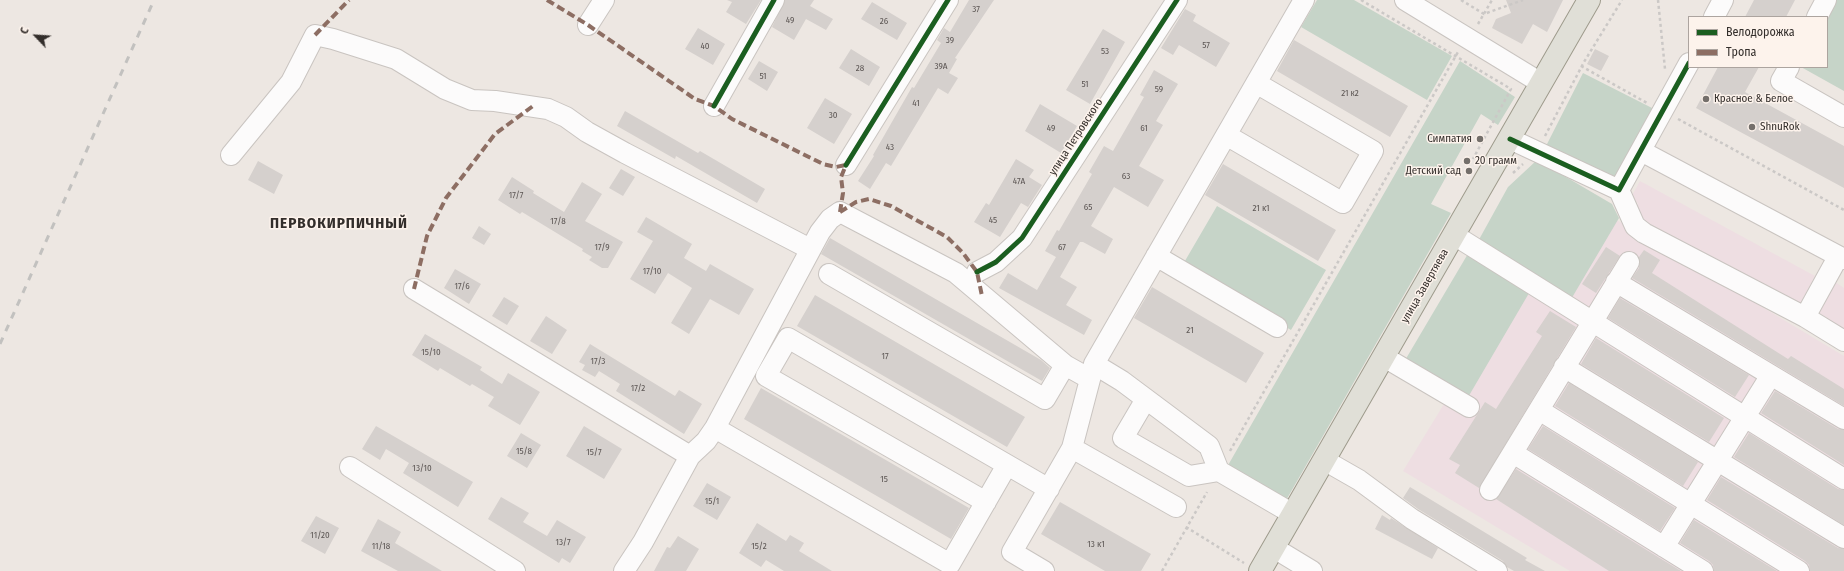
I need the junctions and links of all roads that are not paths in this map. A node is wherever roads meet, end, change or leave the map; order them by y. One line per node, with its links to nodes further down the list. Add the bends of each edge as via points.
1 (604, 0): 12 (street)
2 (774, 0): 17 (street)
3 (948, 0): 23 (street)
4 (1177, 0): 30 (street, улица Петровского, via 1022,238 996,262)
5 (1304, 0): 15 (street)
6 (1405, 0): 16 (street)
7 (1589, 0): 16 (main road, улица Завертяева)
8 (1723, 0): 10 (street)
9 (1826, 0): 11 (street)
10 (1715, 16)
11 (1818, 16)
12 (588, 25)
13 (1688, 65): 21 (street)
14 (1788, 68): 18 (street, via 1781,81)
15 (1256, 83): 19 (street); 19 (street, via 1373,151 1343,203)
16 (1542, 83): 20 (main road, улица Завертяева)
17 (714, 106)
18 (1844, 117)
19 (1226, 135): 27 (street)
20 (1510, 139): 24 (street); 25 (main road, улица Завертяева)
21 (1641, 151): 24 (street); 29 (street)
22 (231, 155): 26 (street, via 291,82 315,35 396,59 445,89 472,100 548,109 639,161)
23 (846, 164)
24 (1619, 190): 34 (street, via 1635,226 1644,233)
25 (1454, 235): 35 (street); 38 (main road, улица Завертяева)
26 (810, 249): 39 (street, via 830,219 840,212 956,273); 48 (street)
27 (1156, 256): 36 (street); 41 (street)
28 (1629, 262): 32 (street)
29 (1842, 262): 34 (street)
30 (978, 272)
31 (829, 274): 39 (street, via 1045,399)
32 (1616, 282): 35 (street); 42 (street)
33 (414, 289): 51 (street)
34 (1804, 317): 37 (street)
35 (1592, 322): 40 (street); 46 (street)
36 (1278, 327)
37 (1844, 341)
38 (1384, 358): 44 (street); 52 (main road, улица Завертяева)
39 (1065, 365): 41 (street)
40 (1564, 368): 45 (street); 53 (street)
41 (1092, 372): 43 (street); 49 (street)
42 (1771, 375): 46 (street); 47 (street)
43 (1146, 399): 56 (street, via 1209,446); 56 (street, via 1123,438 1189,476)
44 (1469, 407)
45 (1539, 410): 50 (street); 61 (street)
46 (1745, 417): 53 (street); 57 (street)
47 (1844, 419)
48 (715, 428): 51 (street); 60 (street, via 950,564)
49 (1072, 448): 58 (street); 62 (street)
50 (1513, 453): 59 (street); 65 (street)
51 (690, 456): 69 (street)
52 (1324, 460): 63 (main road, улица Завертяева); 72 (street, via 1359,480 1412,519)
53 (1718, 461): 61 (street); 64 (street)
54 (1007, 465): 58 (street); 60 (street); 60 (street, via 788,338 766,376)
55 (350, 467): 68 (street)
56 (1219, 471): 63 (street)
57 (1844, 479)
58 (1049, 489): 70 (street, via 1012,552)
59 (1490, 490)
60 (986, 502)
61 (1691, 504): 65 (street); 74 (street)
62 (1176, 507)
63 (1293, 514): 66 (main road, улица Завертяева)
64 (1844, 538)
65 (1664, 547): 73 (street)
66 (1274, 548): 67 (main road, улица Завертяева); 71 (street)
67 (1252, 567)
68 (515, 571)
69 (624, 571)
70 (1044, 571)
71 (1312, 571)
72 (1497, 571)
73 (1703, 571)
74 (1799, 571)

